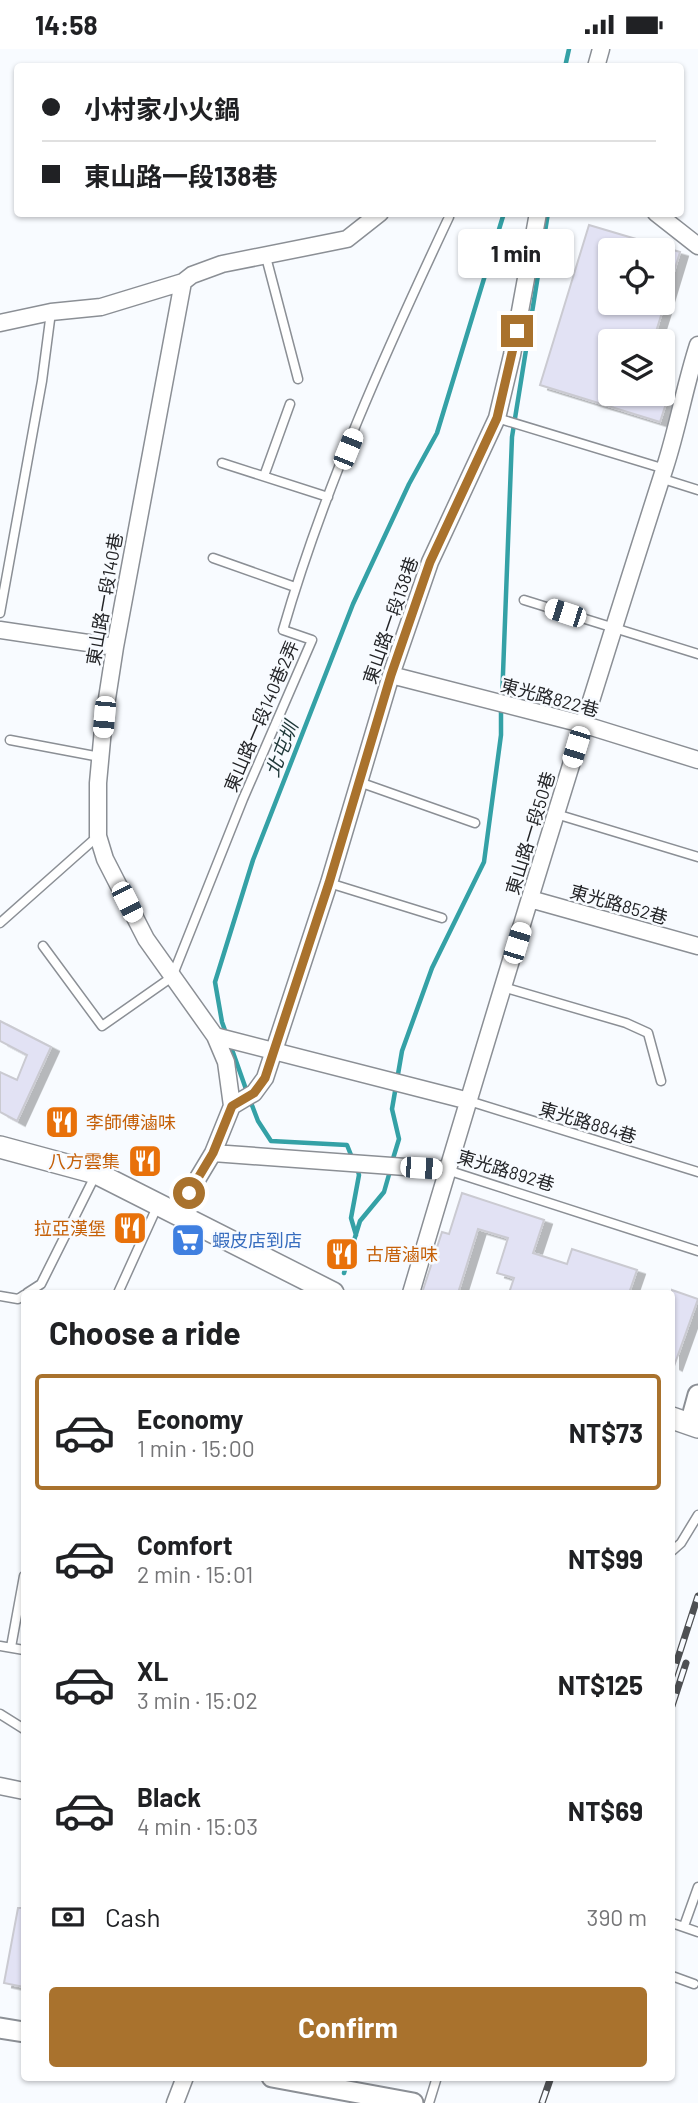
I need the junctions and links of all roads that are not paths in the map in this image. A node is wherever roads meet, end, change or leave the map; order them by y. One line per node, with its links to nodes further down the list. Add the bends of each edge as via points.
1 (375, 217): 6 (street, via 347,239)
2 (449, 217): 18 (lane, 東山路一段140巷2弄, via 404,312)
3 (537, 217): 13 (street, 東山路一段138巷)
4 (661, 217): 5 (street)
5 (698, 246)
6 (266, 257): 7 (street, via 222,264); 11 (lane)
7 (183, 282): 8 (street, via 101,307); 25 (street, 東山路一段140巷)
8 (51, 312): 9 (street); 22 (lane)
9 (0, 323)
10 (698, 345): 15 (street, 東山路一段50巷)
11 (298, 379)
12 (290, 404): 16 (lane)
13 (502, 421): 15 (lane); 27 (street, 東山路一段138巷, via 430,562)
14 (222, 463): 16 (lane)
15 (662, 474): 17 (lane); 23 (street, 東山路一段50巷)
16 (264, 476): 18 (lane)
17 (698, 490)
18 (328, 497): 20 (lane, 東山路一段140巷2弄)
19 (213, 558): 20 (lane)
20 (295, 587): 43 (lane, 東山路一段140巷2弄, via 282,630 312,640)
21 (524, 600): 23 (lane)
22 (0, 613)
23 (614, 626): 26 (lane); 28 (street, 東山路一段50巷)
24 (0, 630): 25 (street)
25 (116, 647): 30 (street, 東山路一段140巷)
26 (698, 654)
27 (391, 675): 28 (street, 東光路822巷); 32 (street, 東山路一段138巷)
28 (582, 724): 31 (street, 東光路822巷); 33 (street, 東山路一段50巷)
29 (10, 740): 30 (lane)
30 (100, 757): 35 (street, 東山路一段140巷)
31 (698, 760)
32 (359, 782): 34 (lane); 37 (street, 東山路一段138巷)
33 (555, 814): 36 (lane); 38 (street, 東山路一段50巷)
34 (475, 823)
35 (98, 836): 40 (lane); 43 (street, 東山路一段140巷, via 146,939)
36 (698, 857)
37 (329, 883): 39 (lane); 46 (street, 東山路一段138巷)
38 (530, 899): 42 (street, 東光路852巷); 44 (street, 東山路一段50巷)
39 (442, 918)
40 (0, 923)
41 (44, 946): 43 (lane, via 102,1026)
42 (698, 946)
43 (172, 977): 45 (street, 東山路一段140巷)
44 (503, 986): 47 (lane, via 648,1033); 48 (street, 東山路一段50巷)
45 (215, 1036): 46 (street); 49 (street, 東山路一段140巷, via 226,1062)
46 (274, 1050): 48 (street); 49 (street, 東山路一段138巷, via 265,1078 254,1093)
47 (661, 1081)
48 (469, 1101): 52 (street, 東山路一段50巷); 54 (lane, 東光路884巷)
49 (232, 1106): 51 (street, 東山路一段140巷)
50 (0, 1147): 53 (main road)
51 (213, 1153): 52 (street, 東光路892巷); 55 (street, 東山路一段140巷)
52 (447, 1170): 56 (lane, 東光路892巷); 60 (street, 東山路一段50巷)
53 (96, 1173): 55 (main road); 58 (lane, via 41,1284)
54 (698, 1173)
55 (168, 1208): 57 (main road); 59 (lane)
56 (698, 1251)
57 (305, 1287)
58 (32, 1290)
59 (120, 1290)
60 (412, 1290)
61 (0, 1296): 62 (lane)
62 (21, 1297)
63 (698, 1395): 64 (street)
64 (683, 1425)
65 (698, 1515): 66 (lane)
66 (675, 1548)
67 (21, 1592): 69 (lane)
68 (0, 1646): 69 (lane)
69 (11, 1647): 70 (lane)
70 (21, 1649)
71 (0, 1714): 72 (lane)
72 (21, 1727)
73 (0, 1786): 74 (street)
74 (21, 1790)
75 (698, 1887): 77 (lane)
76 (675, 1924): 77 (lane)
77 (684, 1926): 78 (lane)
78 (698, 1932)
79 (675, 1977): 80 (lane)
80 (694, 1984)
81 (0, 2028): 82 (street)
82 (21, 2032)
83 (184, 2081): 86 (street)
84 (294, 2081): 87 (street)
85 (436, 2081): 88 (lane)
86 (175, 2103)
87 (413, 2103)
88 (429, 2103)

